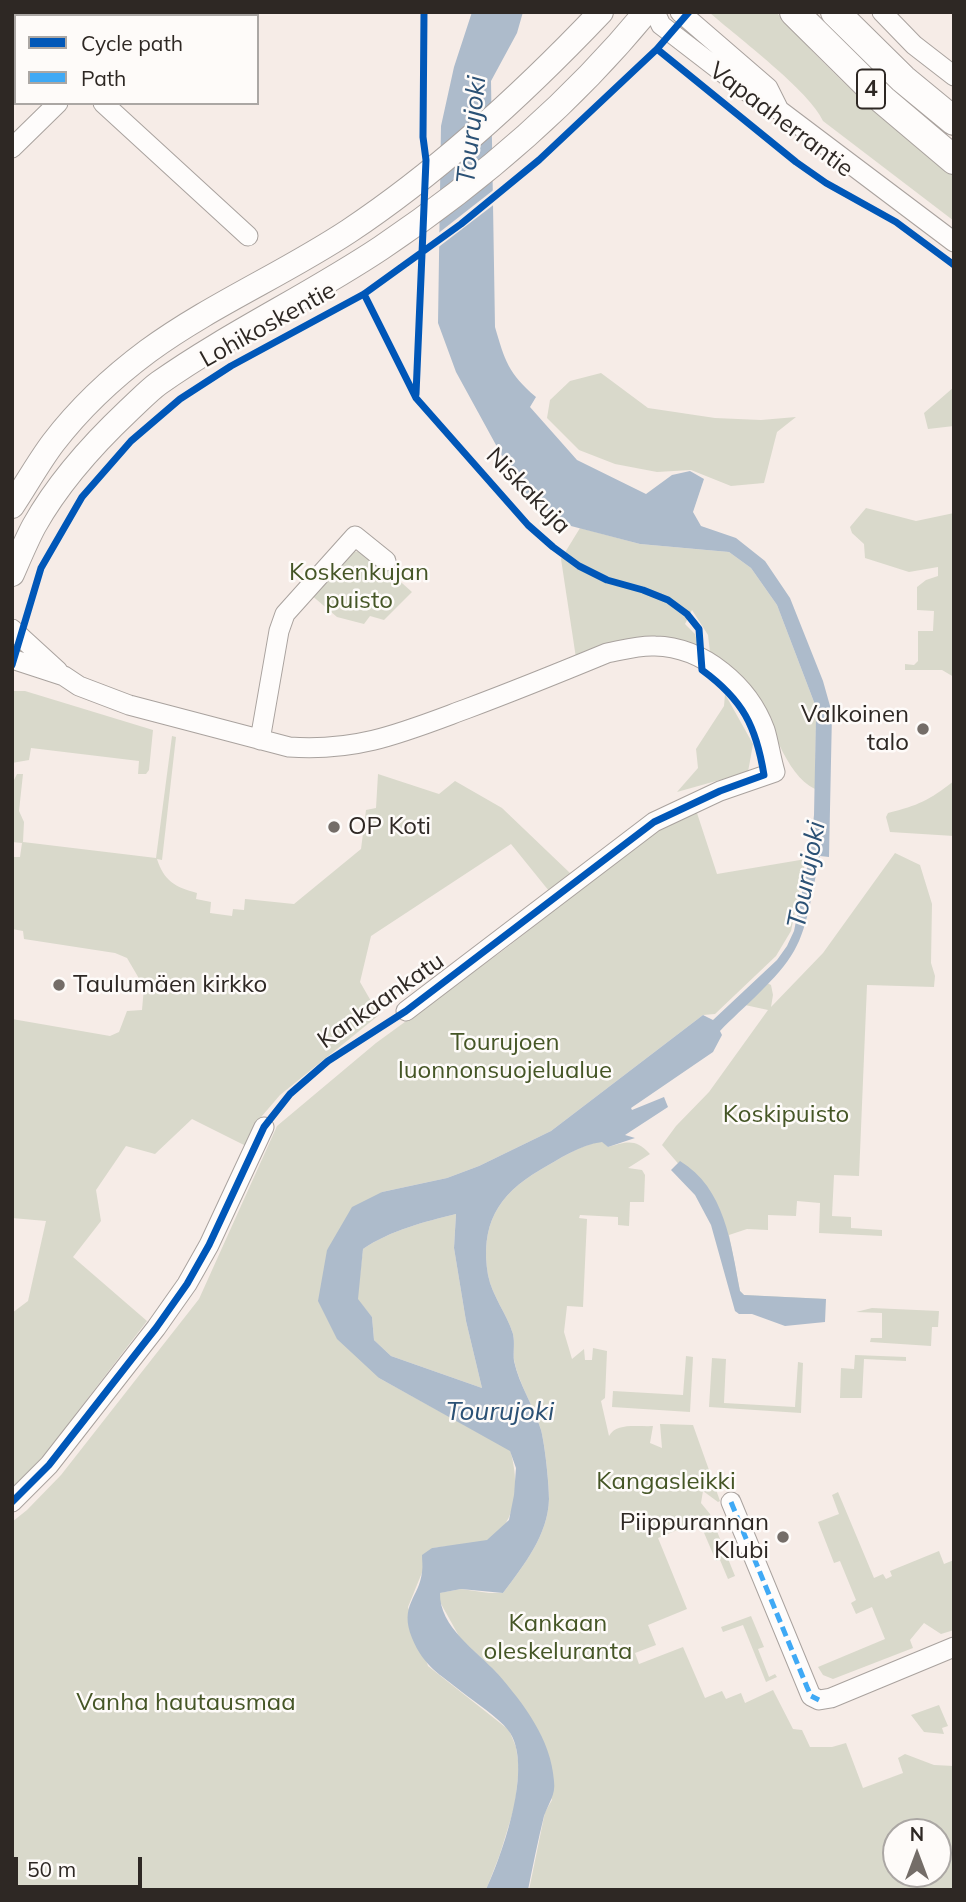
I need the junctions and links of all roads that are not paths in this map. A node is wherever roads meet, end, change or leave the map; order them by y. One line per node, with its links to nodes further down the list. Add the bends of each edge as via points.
1 (601, 12): 17 (main road, Lohikoskentie, via 457,150 387,204 131,365 61,434)
2 (646, 12): 19 (main road, Lohikoskentie, via 533,130 460,190 385,246 157,384 65,480 34,527)
3 (655, 12): 11 (street, Vapaaherrantie, via 661,25 757,99)
4 (680, 12): 11 (street, Vapaaherrantie, via 768,88)
5 (794, 12): 14 (highway, 4, via 883,100)
6 (835, 12): 12 (highway, 4)
7 (882, 12): 8 (street, via 914,46)
8 (954, 76)
9 (56, 105): 13 (street)
10 (105, 105): 15 (street)
11 (779, 110): 16 (street, Vapaaherrantie)
12 (954, 121)
13 (12, 148)
14 (954, 160)
15 (248, 236)
16 (953, 241)
17 (12, 506)
18 (386, 561): 23 (street, via 355,536 285,614)
19 (12, 574)
20 (12, 629): 22 (street, Kankaankatu)
21 (12, 659): 22 (street, Kankaankatu)
22 (64, 676): 23 (street, Kankaankatu, via 129,705)
23 (260, 740): 24 (street, Kankaankatu, via 309,749 386,739 607,653 636,647 676,649 701,659 731,678 749,698 765,730 775,772 653,822)
24 (406, 1011)
25 (264, 1127): 26 (street, via 187,1284 49,1465)
26 (12, 1502)
27 (731, 1502): 28 (street, via 811,1696 831,1698)
28 (954, 1647)

